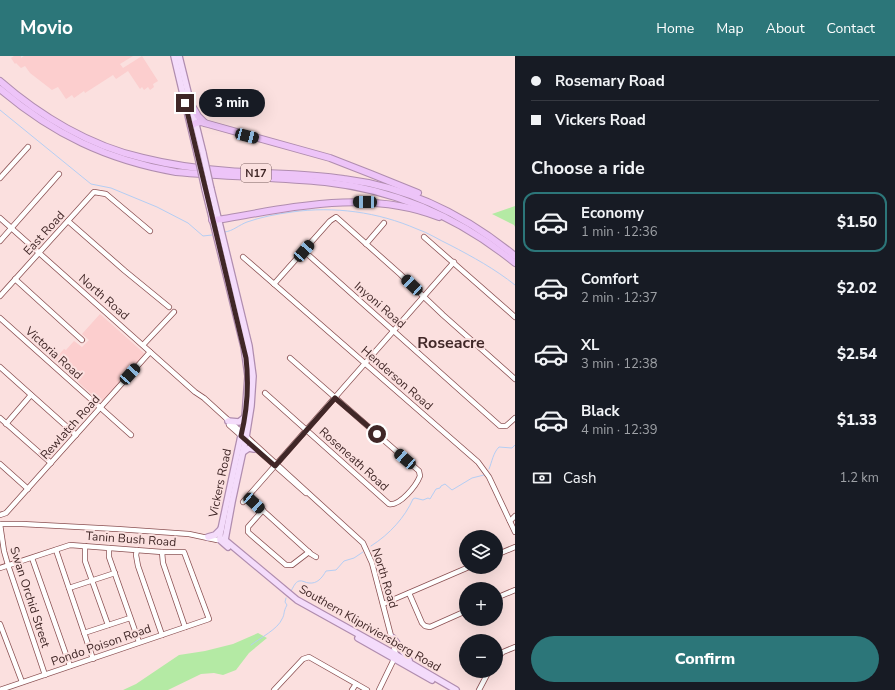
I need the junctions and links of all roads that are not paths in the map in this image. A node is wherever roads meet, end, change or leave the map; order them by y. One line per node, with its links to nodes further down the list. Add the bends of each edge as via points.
1 (174, 56): 7 (main road, Vickers Road)
2 (179, 56): 5 (main road, Vickers Road)
3 (0, 81): 18 (highway, N17, via 42,113 71,130 132,156 192,168 367,182 417,197 447,210)
4 (0, 88): 16 (highway, N17, via 59,131 124,160 196,174 307,180 361,188 418,204)
5 (191, 104): 6 (highway); 7 (main road, Vickers Road)
6 (206, 124): 7 (highway, via 199,122); 18 (highway, via 330,158 366,171 454,210)
7 (193, 125): 12 (main road, Vickers Road, bridge)
8 (28, 146): 10 (street)
9 (60, 174): 15 (street)
10 (0, 178)
11 (0, 218): 15 (street, North Road)
12 (215, 220): 16 (highway, via 336,202 379,202 436,216); 51 (main road, Vickers Road, via 246,358 248,378); 59 (main road, Vickers Road, via 238,299 252,366 251,406)
13 (68, 221): 17 (street, East Road, via 96,192 106,194); 23 (street, East Road); 32 (street)
14 (384, 223): 21 (street)
15 (11, 228): 20 (street); 23 (street, North Road)
16 (465, 228): 27 (highway, N17)
17 (150, 231)
18 (489, 236): 24 (highway, N17)
19 (424, 237): 26 (street)
20 (0, 241)
21 (366, 244): 22 (street, via 338,218 334,218); 31 (street)
22 (304, 251): 29 (street); 36 (street, Inyoni Road)
23 (39, 253): 28 (street, East Road); 38 (street, North Road)
24 (515, 256)
25 (244, 257): 29 (street, Henderson Road)
26 (454, 262): 31 (street); 34 (street)
27 (515, 263)
28 (15, 279): 30 (street, East Road); 37 (street)
29 (274, 284): 41 (street, Henderson Road)
30 (0, 296)
31 (424, 296): 36 (street); 45 (street)
32 (169, 307)
33 (174, 312): 38 (street)
34 (515, 317)
35 (0, 318): 50 (street, Victoria Road)
36 (394, 330): 41 (street); 53 (street, Inyoni Road, via 500,426 506,426)
37 (82, 340)
38 (143, 345): 39 (street, North Road)
39 (150, 352): 46 (street, North Road); 50 (street, Rewlatch Road)
40 (290, 358): 49 (street)
41 (365, 364): 49 (street); 71 (street, Henderson Road, via 483,468 495,487)
42 (0, 367): 43 (street)
43 (5, 372): 44 (street); 48 (street)
44 (0, 377)
45 (515, 379)
46 (195, 392): 54 (street, North Road); 59 (street, North Road)
47 (265, 393): 56 (street, Roseneath Road)
48 (31, 395): 55 (street); 57 (street)
49 (335, 398): 56 (street); 56 (street, Roseneath Road, via 420,473 418,481 399,503 391,504)
50 (100, 408): 57 (street, Rewlatch Road); 58 (street, Victoria Road)
51 (245, 417): 54 (main road, via 239,422); 59 (main road, Vickers Road)
52 (0, 418): 55 (street)
53 (515, 418)
54 (228, 421): 59 (street, North Road)
55 (6, 424): 62 (street)
56 (307, 430): 64 (street)
57 (76, 435): 62 (street, Rewlatch Road)
58 (131, 435)
59 (244, 437): 60 (street, North Road); 61 (main road, Vickers Road); 64 (street, North Road); 73 (main road, Vickers Road)
60 (254, 449): 61 (main road, via 249,448); 64 (street, North Road)
61 (243, 452): 76 (main road, Vickers Road)
62 (51, 463): 65 (street, Rewlatch Road)
63 (0, 464): 65 (street)
64 (276, 465): 66 (street); 96 (street, North Road, via 365,545)
65 (28, 489): 69 (street, Rewlatch Road)
66 (248, 497): 67 (street); 68 (street)
67 (243, 502)
68 (263, 510): 83 (street); 83 (street, via 247,528 254,538 287,566)
69 (2, 515)
70 (515, 516): 71 (street)
71 (510, 521): 74 (street, Henderson Road)
72 (0, 524): 75 (street, Southern Klipriviersberg Road, via 117,529); 87 (street, Swan Orchid Street)
73 (221, 529): 75 (main road); 76 (main road, Vickers Road)
74 (515, 532)
75 (208, 537): 76 (street, Southern Klipriviersberg Road)
76 (222, 539): 109 (main road, Southern Klipriviersberg Road, via 292,596)
77 (85, 546): 79 (street, Tanin Bush Road); 80 (street, Tanin Bush Road, via 70,545); 91 (street, via 85,561)
78 (515, 547): 84 (street)
79 (109, 548): 81 (street, Tanin Bush Road); 90 (street, via 109,557)
80 (56, 550): 86 (street, Tanin Bush Road); 92 (street)
81 (137, 550): 82 (street, Tanin Bush Road); 104 (street, via 138,566)
82 (162, 552): 99 (street, Tanin Bush Road, via 184,552); 102 (street, via 163,563)
83 (309, 552): 85 (street)
84 (503, 552)
85 (316, 557)
86 (32, 558): 87 (street, Tanin Bush Road); 111 (street)
87 (8, 565): 88 (street, Tanin Bush Road); 113 (street, Swan Orchid Street)
88 (0, 568)
89 (459, 571): 94 (street)
90 (115, 573): 91 (street); 98 (street)
91 (92, 581): 92 (street); 101 (street)
92 (69, 588): 103 (street)
93 (515, 590): 95 (street)
94 (409, 593): 96 (street); 97 (street, via 422,623 428,627)
95 (503, 595)
96 (384, 604): 105 (street, North Road)
97 (459, 614)
98 (130, 618): 101 (street); 106 (street)
99 (208, 619): 102 (street, Pondo Poison Road)
100 (0, 624): 115 (street)
101 (108, 625): 103 (street)
102 (185, 627): 104 (street, Pondo Poison Road)
103 (84, 633): 110 (street)
104 (162, 635): 106 (street, Pondo Poison Road)
105 (392, 638): 109 (street, North Road); 112 (main road)
106 (139, 642): 110 (street, Pondo Poison Road)
107 (515, 647): 108 (street)
108 (503, 652)
109 (396, 657): 112 (main road, Southern Klipriviersberg Road); 121 (street); 122 (main road, Southern Klipriviersberg Road)
110 (93, 659): 111 (street, Pondo Poison Road)
111 (70, 666): 113 (street, Pondo Poison Road)
112 (415, 666): 123 (main road, Southern Klipriviersberg Road)
113 (46, 675): 115 (street, Pondo Poison Road)
114 (485, 678): 124 (street)
115 (22, 682): 117 (street, Pondo Poison Road)
116 (356, 684): 118 (street, via 306,658); 119 (street); 120 (street)
117 (0, 690)
118 (274, 690)
119 (352, 690)
120 (367, 690)
121 (379, 690)
122 (450, 690)
123 (456, 690)
124 (479, 690)

